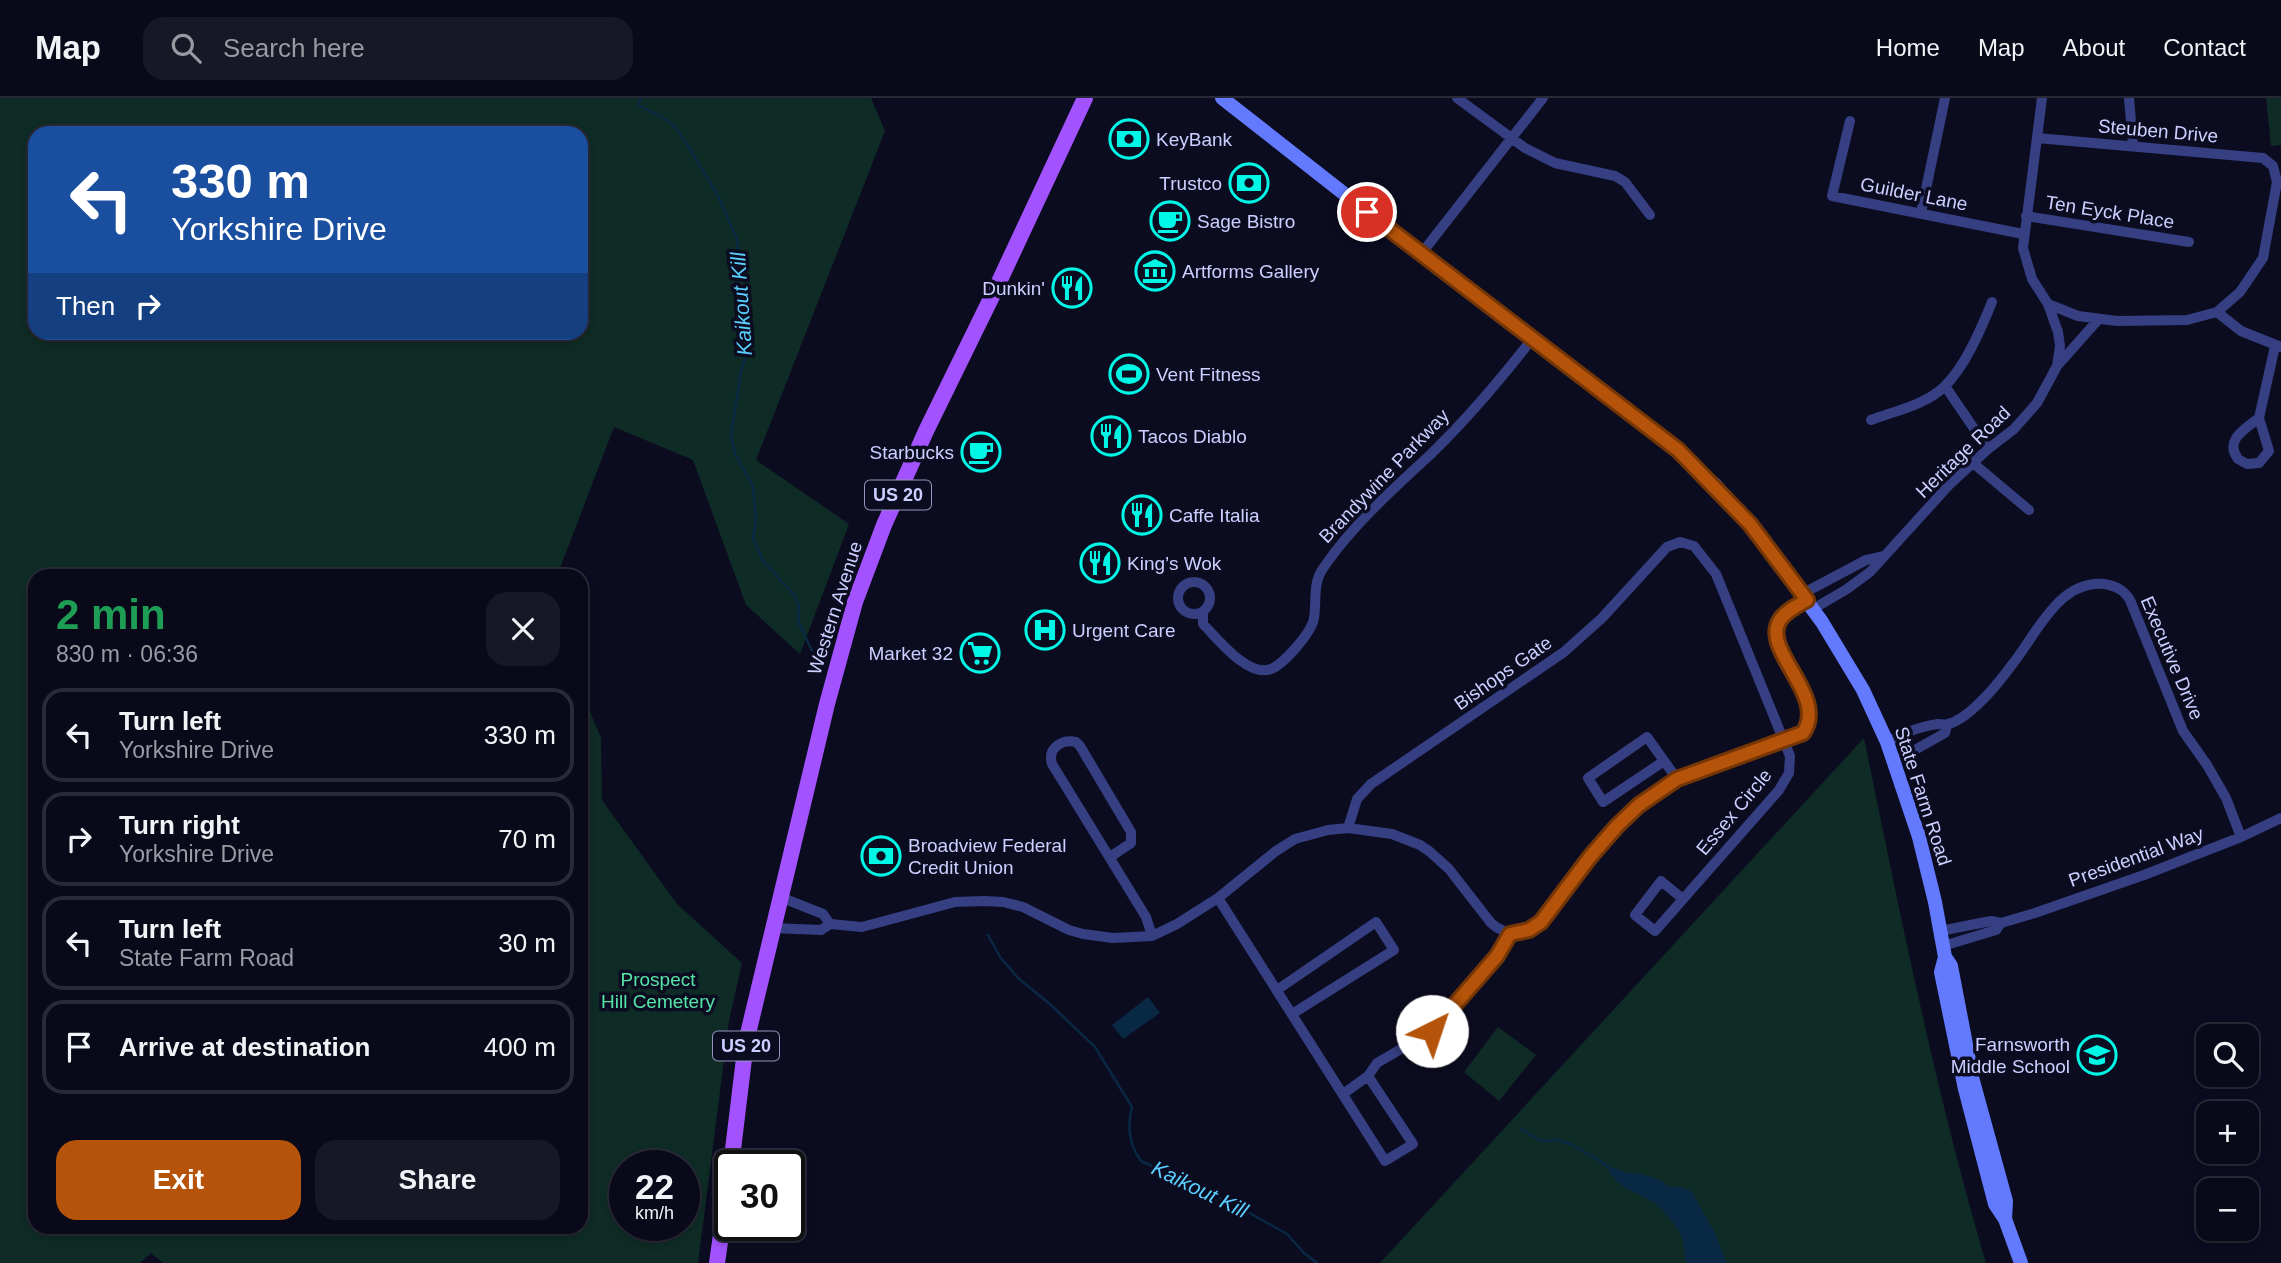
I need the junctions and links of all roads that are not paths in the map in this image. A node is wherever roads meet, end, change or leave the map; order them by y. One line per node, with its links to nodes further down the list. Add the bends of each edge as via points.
1 (1085, 98): 45 (main road, Western Avenue / US 20, via 926,431 872,556 836,664)
2 (1222, 98): 17 (main road, State Farm Road)
3 (1457, 98): 10 (street)
4 (1544, 98): 10 (street)
5 (1945, 98): 12 (street)
6 (2042, 98): 9 (street, Heritage Road)
7 (2129, 98): 11 (street)
8 (1850, 121): 12 (street, Guilder Lane, via 1832,196)
9 (2036, 138): 11 (street, Steuben Drive); 14 (street, Heritage Road)
10 (1511, 140): 13 (street, via 1555,163 1615,176); 17 (street)
11 (2133, 145): 20 (street, Steuben Drive, via 2263,158 2273,166 2277,182 2263,258 2240,292)
12 (1921, 213): 15 (street, Guilder Lane)
13 (1650, 215)
14 (2026, 216): 15 (street, Heritage Road); 16 (street, Ten Eyck Place)
15 (2023, 234): 19 (street, Heritage Road, via 2024,259)
16 (2189, 242)
17 (1421, 254): 22 (main road, State Farm Road)
18 (1992, 302): 25 (street, via 1980,332)
19 (2049, 304): 21 (street); 24 (street, Heritage Road, via 2060,346)
20 (2217, 312): 21 (street, via 2187,320); 23 (street, via 2241,331)
21 (2098, 320): 24 (street, Heritage Road)
22 (1532, 339): 33 (main road, State Farm Road, via 1678,450 1750,524); 34 (street, Brandywine Parkway, via 1326,562 1316,584 1312,625 1279,665 1265,671 1248,666 1203,624)
23 (2278, 346): 26 (street)
24 (2057, 366): 28 (street, Heritage Road, via 2037,403)
25 (1945, 386): 27 (street, via 1920,402); 28 (street)
26 (2259, 418): 26 (street, via 2232,444 2234,454 2247,464 2259,463 2269,451)
27 (1871, 420)
28 (1988, 449): 29 (street, Heritage Road)
29 (1973, 463): 30 (street); 32 (street, Heritage Road)
30 (2029, 510)
31 (1680, 542): 36 (street, Essex Circle, via 1694,546 1716,574); 42 (street, Bishops Gate, via 1667,547 1564,652 1371,784 1357,799)
32 (1884, 556): 33 (street, Heritage Road, via 1866,560); 33 (street, Heritage Road, via 1847,589)
33 (1807, 601): 36 (street, via 1785,614 1777,627 1778,642 1800,682 1810,720 1803,733); 37 (main road, State Farm Road, via 1863,690)
34 (1203, 612)
35 (1947, 725): 37 (street, Executive Drive, via 1939,723); 39 (street, Executive Drive, via 1945,733); 43 (street, Executive Drive, via 1975,707 2068,595 2097,584 2117,587 2130,600 2183,731 2226,798)
36 (1784, 741): 40 (street); 47 (street, Essex Circle, via 1791,764 1785,781)
37 (1887, 742): 39 (main road, State Farm Road)
38 (1664, 761): 38 (street, via 1647,737 1588,778 1604,802); 40 (street)
39 (1895, 761): 51 (main road, State Farm Road, via 1919,837)
40 (1677, 779): 52 (street, via 1617,826 1541,922)
41 (2281, 818): 43 (street, Presidential Way)
42 (1348, 828): 46 (street, via 1296,839); 52 (street, via 1392,834 1420,845 1449,869 1491,923)
43 (2241, 837): 48 (street, Presidential Way)
44 (1110, 857): 44 (street, via 1131,843 1131,832 1080,746 1064,743 1051,753 1052,764); 53 (street, via 1146,917)
45 (780, 897): 49 (street, via 822,914); 50 (main road, Western Avenue / US 20)
46 (1218, 898): 53 (street); 55 (street)
47 (1683, 899): 47 (street, Essex Circle, via 1655,932 1635,915 1661,881)
48 (2001, 923): 51 (street, Presidential Way); 54 (street, Presidential Way, via 1996,930)
49 (830, 924): 50 (street, via 821,930); 53 (street, via 862,927 955,902 993,902 1023,907 1083,934)
50 (773, 928): 59 (main road, Western Avenue / US 20, via 746,1042)
51 (1940, 931): 54 (main road, State Farm Road)
52 (1510, 934): 57 (street, via 1497,956 1432,1031 1377,1063)
53 (1152, 936)
54 (1944, 952): 62 (main road, State Farm Road, via 1941,972 1965,1089 1995,1204)
55 (1277, 990): 56 (street); 56 (street, via 1376,922 1394,950)
56 (1292, 1014): 58 (street)
57 (1368, 1076): 58 (street); 58 (street, via 1413,1144 1385,1161)
58 (1343, 1094)
59 (733, 1150)
60 (719, 1241): 61 (main road)
61 (716, 1263)
62 (2021, 1263)

